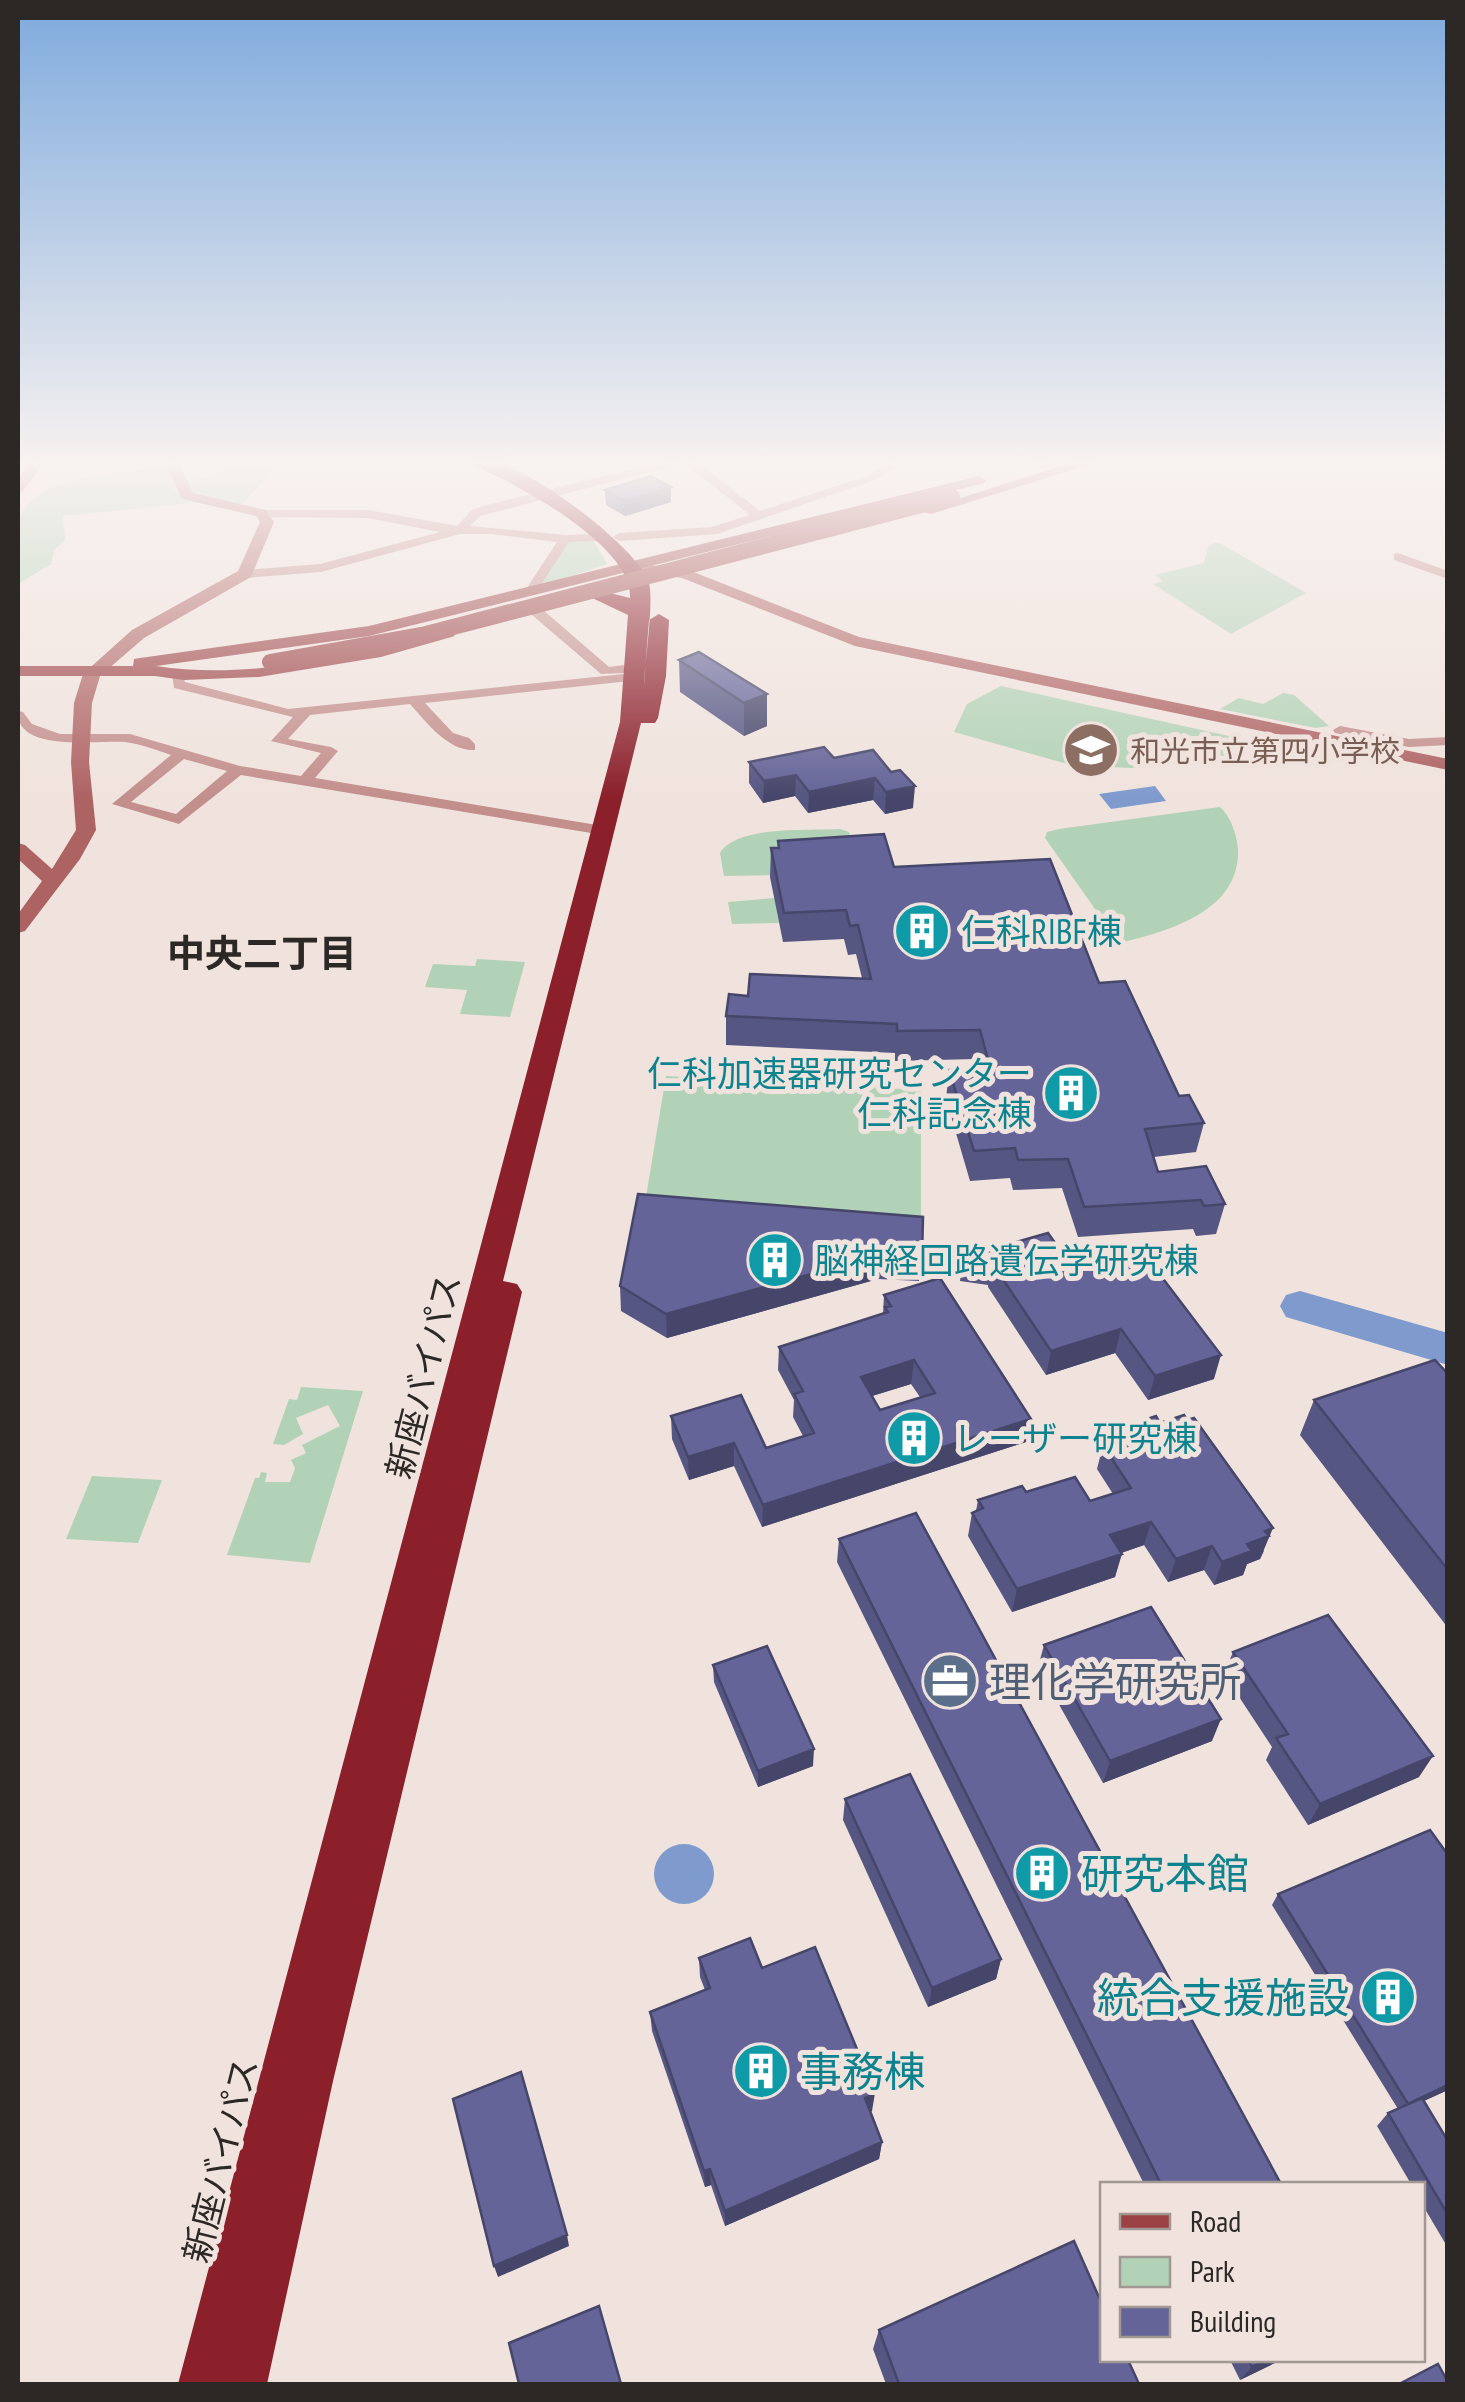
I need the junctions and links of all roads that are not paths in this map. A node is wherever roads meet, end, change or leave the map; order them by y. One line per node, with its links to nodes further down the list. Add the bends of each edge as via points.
1 (257, 573): 9 (street)
2 (542, 573): 10 (street)
3 (626, 573): 10 (main road)
4 (640, 573): 11 (highway, via 620,601)
5 (642, 573): 17 (highway, 新座バイパス)
6 (642, 573): 35 (highway, 新座バイパス, via 656,676)
7 (651, 573): 27 (street, via 856,641)
8 (656, 573): 14 (main road, bridge, via 426,634 269,658)
9 (246, 574): 15 (street, via 138,634)
10 (537, 590): 14 (main road, via 369,631)
11 (598, 596): 12 (main road)
12 (538, 612): 17 (street, via 606,671); 18 (main road, via 336,660)
13 (18, 662): 15 (main road)
14 (147, 667): 15 (main road); 18 (main road)
15 (96, 669): 16 (main road); 23 (street, via 83,703)
16 (18, 672)
17 (634, 673): 19 (street); 30 (highway, 新座バイパス, via 630,722)
18 (177, 677): 20 (street, via 179,685 218,698)
19 (415, 701): 20 (street); 25 (street, via 448,736)
20 (304, 712): 29 (street, via 278,740 331,751)
21 (18, 715): 23 (street, via 42,734)
22 (1340, 730): 24 (street, via 1408,743)
23 (81, 738): 26 (street, via 130,738); 32 (street, via 86,830)
24 (1448, 741)
25 (470, 747)
26 (180, 755): 28 (street); 28 (street, via 120,804 178,819)
27 (1448, 764)
28 (238, 770): 29 (street)
29 (305, 781): 30 (street)
30 (603, 830): 34 (highway, 新座バイパス)
31 (18, 849): 32 (street)
32 (53, 880): 33 (street)
33 (18, 927)
34 (203, 2384)
35 (241, 2384)

